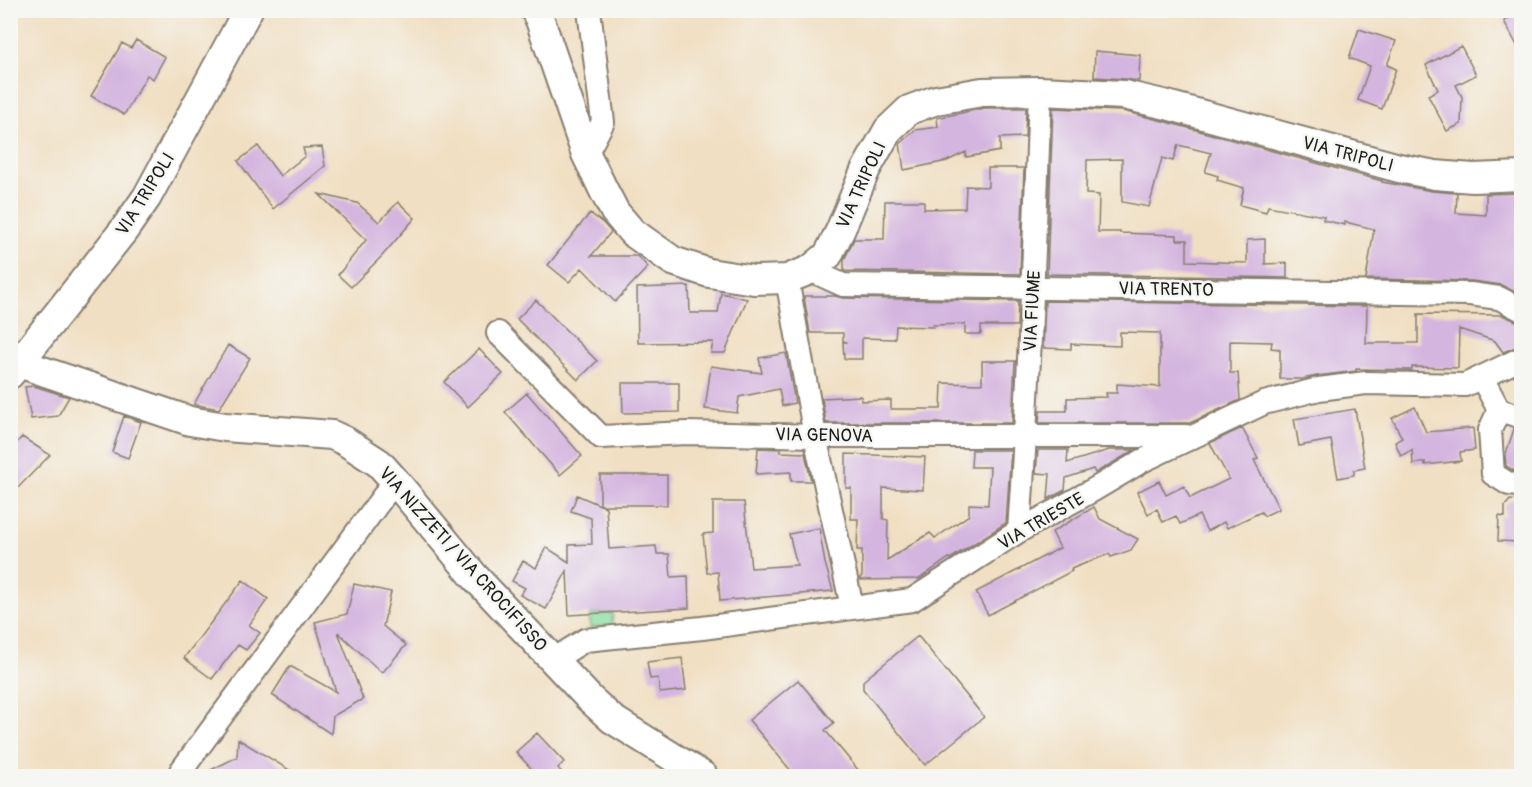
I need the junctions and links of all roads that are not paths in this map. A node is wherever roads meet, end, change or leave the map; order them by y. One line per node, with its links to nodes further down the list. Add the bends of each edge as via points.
1 (248, 10): 12 (street, VIA TRIPOLI, via 147,197)
2 (535, 10): 5 (street)
3 (589, 10): 5 (street, via 603,122)
4 (1040, 91): 6 (street, VIA TRIPOLI, via 1124,95 1435,175); 7 (street, VIA TRIPOLI, via 982,92 936,100 909,110 888,130 865,171 828,255); 8 (street, VIA FIUME)
5 (586, 154): 7 (street, via 615,212 632,232 673,261 709,273 754,280)
6 (1521, 176)
7 (799, 275): 8 (street, VIA TRENTO, via 843,285); 17 (street)
8 (1033, 288): 9 (street, VIA TRENTO, via 1470,294 1499,298); 16 (street, VIA FIUME)
9 (1521, 310)
10 (498, 333): 17 (street, VIA GENOVA, via 601,436)
11 (1521, 358): 13 (street, VIA TRIESTE)
12 (15, 369): 19 (street, VIA NIZZETI / VIA CROCIFISSO, via 190,421 332,435 379,463)
13 (1482, 378): 14 (street); 18 (street, VIA TRIESTE, via 1465,386 1366,383 1319,389 1264,403)
14 (1499, 410): 15 (street); 20 (street, via 1490,430 1493,474)
15 (1521, 417)
16 (1026, 435): 17 (street, VIA GENOVA); 18 (street, VIA GENOVA); 21 (street, VIA FIUME)
17 (815, 436): 22 (street)
18 (1194, 436): 21 (street, VIA TRIESTE)
19 (396, 482): 23 (street, VIA NIZZETI / VIA CROCIFISSO, via 474,576); 24 (street, via 181,771)
20 (1521, 486)
21 (1019, 531): 22 (street, VIA TRIESTE, via 912,600)
22 (852, 607): 23 (street, VIA TRIESTE, via 585,640)
23 (553, 660): 25 (street, VIA NIZZETI / VIA CROCIFISSO, via 612,719)
24 (184, 777)
25 (703, 777)

